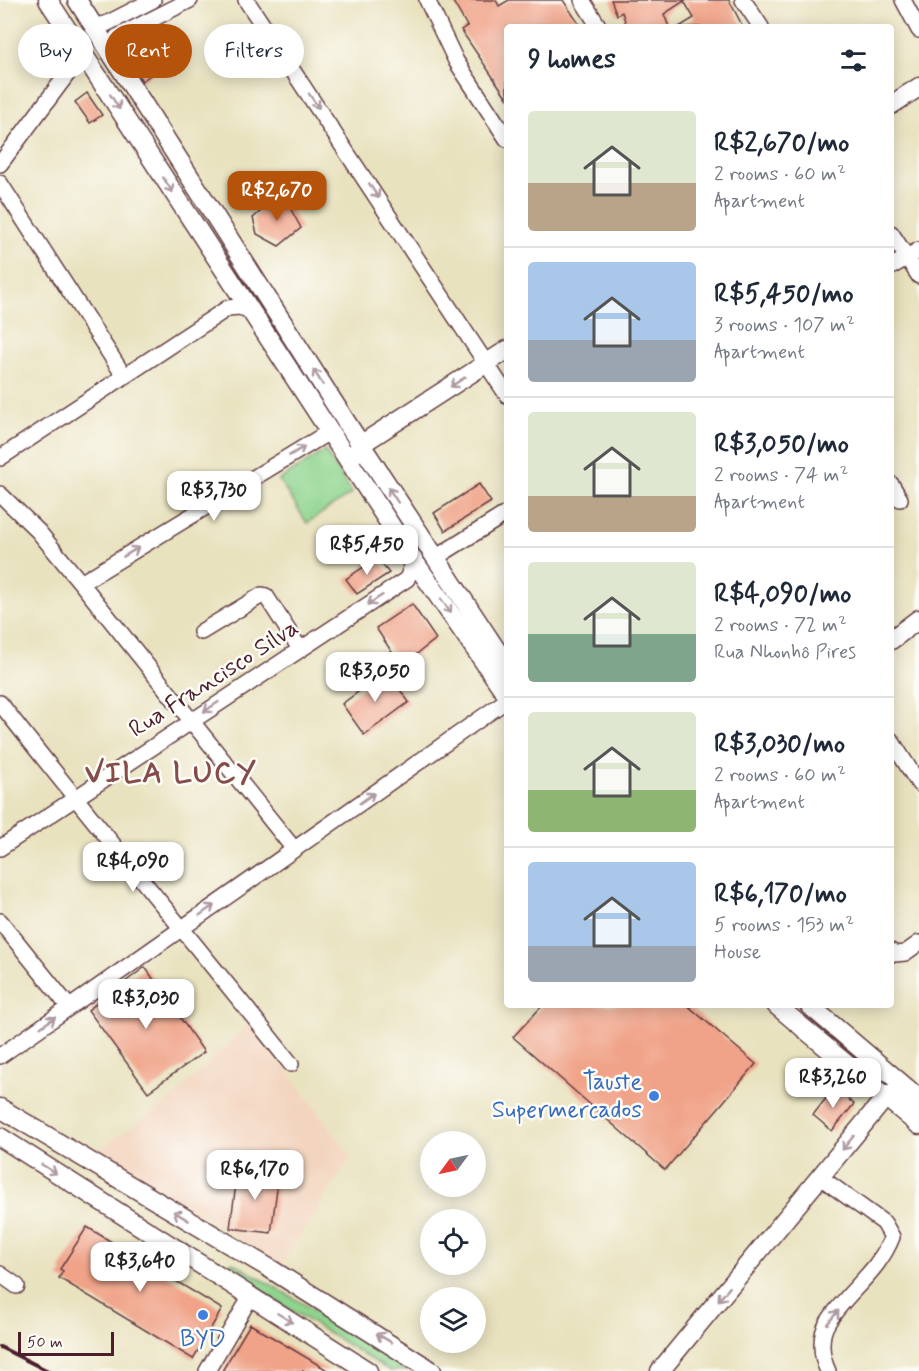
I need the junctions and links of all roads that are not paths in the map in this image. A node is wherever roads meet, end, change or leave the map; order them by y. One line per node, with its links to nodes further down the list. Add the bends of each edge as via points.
1 (48, 0): 10 (main road)
2 (77, 0): 14 (main road)
3 (153, 0): 14 (street, via 106,24)
4 (190, 0): 11 (street)
5 (246, 0): 31 (street, one-way to 31)
6 (427, 0): 22 (street, via 456,61)
7 (582, 0): 12 (street)
8 (743, 0): 13 (street)
9 (903, 0): 15 (street)
10 (64, 24)
11 (143, 24)
12 (597, 24)
13 (758, 24)
14 (94, 26): 16 (main road)
15 (919, 30)
16 (105, 43)
17 (93, 68): 29 (main road, one-way to 29)
18 (64, 78): 23 (street)
19 (127, 78): 35 (main road, one-way to 19)
20 (919, 87): 21 (main road)
21 (894, 103)
22 (504, 134)
23 (0, 164)
24 (0, 183): 32 (street)
25 (894, 236): 26 (street)
26 (913, 254): 27 (street); 28 (street)
27 (894, 265)
28 (919, 276)
29 (249, 310): 32 (street, via 228,308); 34 (main road)
30 (504, 352): 31 (main road)
31 (486, 363): 33 (street); 35 (main road, one-way to 35)
32 (124, 376): 36 (street)
33 (504, 390)
34 (329, 432): 37 (main road); 44 (street, one-way to 34)
35 (360, 445): 37 (main road); 42 (main road, one-way to 35)
36 (0, 458)
37 (354, 470): 43 (main road)
38 (894, 489): 40 (street)
39 (0, 494): 44 (street, via 38,531)
40 (900, 499)
41 (504, 515): 42 (street)
42 (435, 558): 49 (main road)
43 (414, 561): 48 (street, Rua Francisco Silva, one-way to 48, via 407,579); 50 (main road, one-way to 50)
44 (81, 583): 53 (street)
45 (919, 619): 47 (main road)
46 (201, 632): 48 (street, via 262,595)
47 (894, 638)
48 (300, 649): 53 (street, Rua Francisco Silva, one-way to 53)
49 (504, 662)
50 (504, 694)
51 (504, 700): 58 (street, one-way to 51)
52 (0, 703): 56 (street)
53 (191, 720): 56 (street, Rua Francisco Silva); 58 (street)
54 (894, 745): 55 (street)
55 (919, 784)
56 (74, 799): 57 (street, Rua Francisco Silva); 60 (street)
57 (0, 848)
58 (294, 849): 60 (street, one-way to 58)
59 (0, 921): 63 (street)
60 (183, 927): 63 (street); 67 (street)
61 (919, 944): 62 (street, via 905,953)
62 (894, 953)
63 (69, 1007): 66 (street, one-way to 63)
64 (780, 1008): 68 (main road)
65 (813, 1008): 69 (main road)
66 (0, 1056)
67 (291, 1064)
68 (885, 1098): 71 (main road, via 895,1092); 72 (main road); 74 (main road, one-way to 74)
69 (919, 1098)
70 (0, 1108): 80 (main road, one-way to 70, via 269,1268)
71 (919, 1108)
72 (919, 1125)
73 (0, 1137): 77 (main road, one-way to 77)
74 (820, 1177): 81 (main road, one-way to 81); 82 (street, one-way to 74, via 822,1359 827,1323 885,1254 892,1237 884,1223)
75 (0, 1274): 76 (street)
76 (17, 1286)
77 (251, 1296): 78 (main road, one-way to 78); 79 (street)
78 (359, 1368)
79 (207, 1371)
80 (432, 1371)
81 (660, 1371)
82 (828, 1371)

